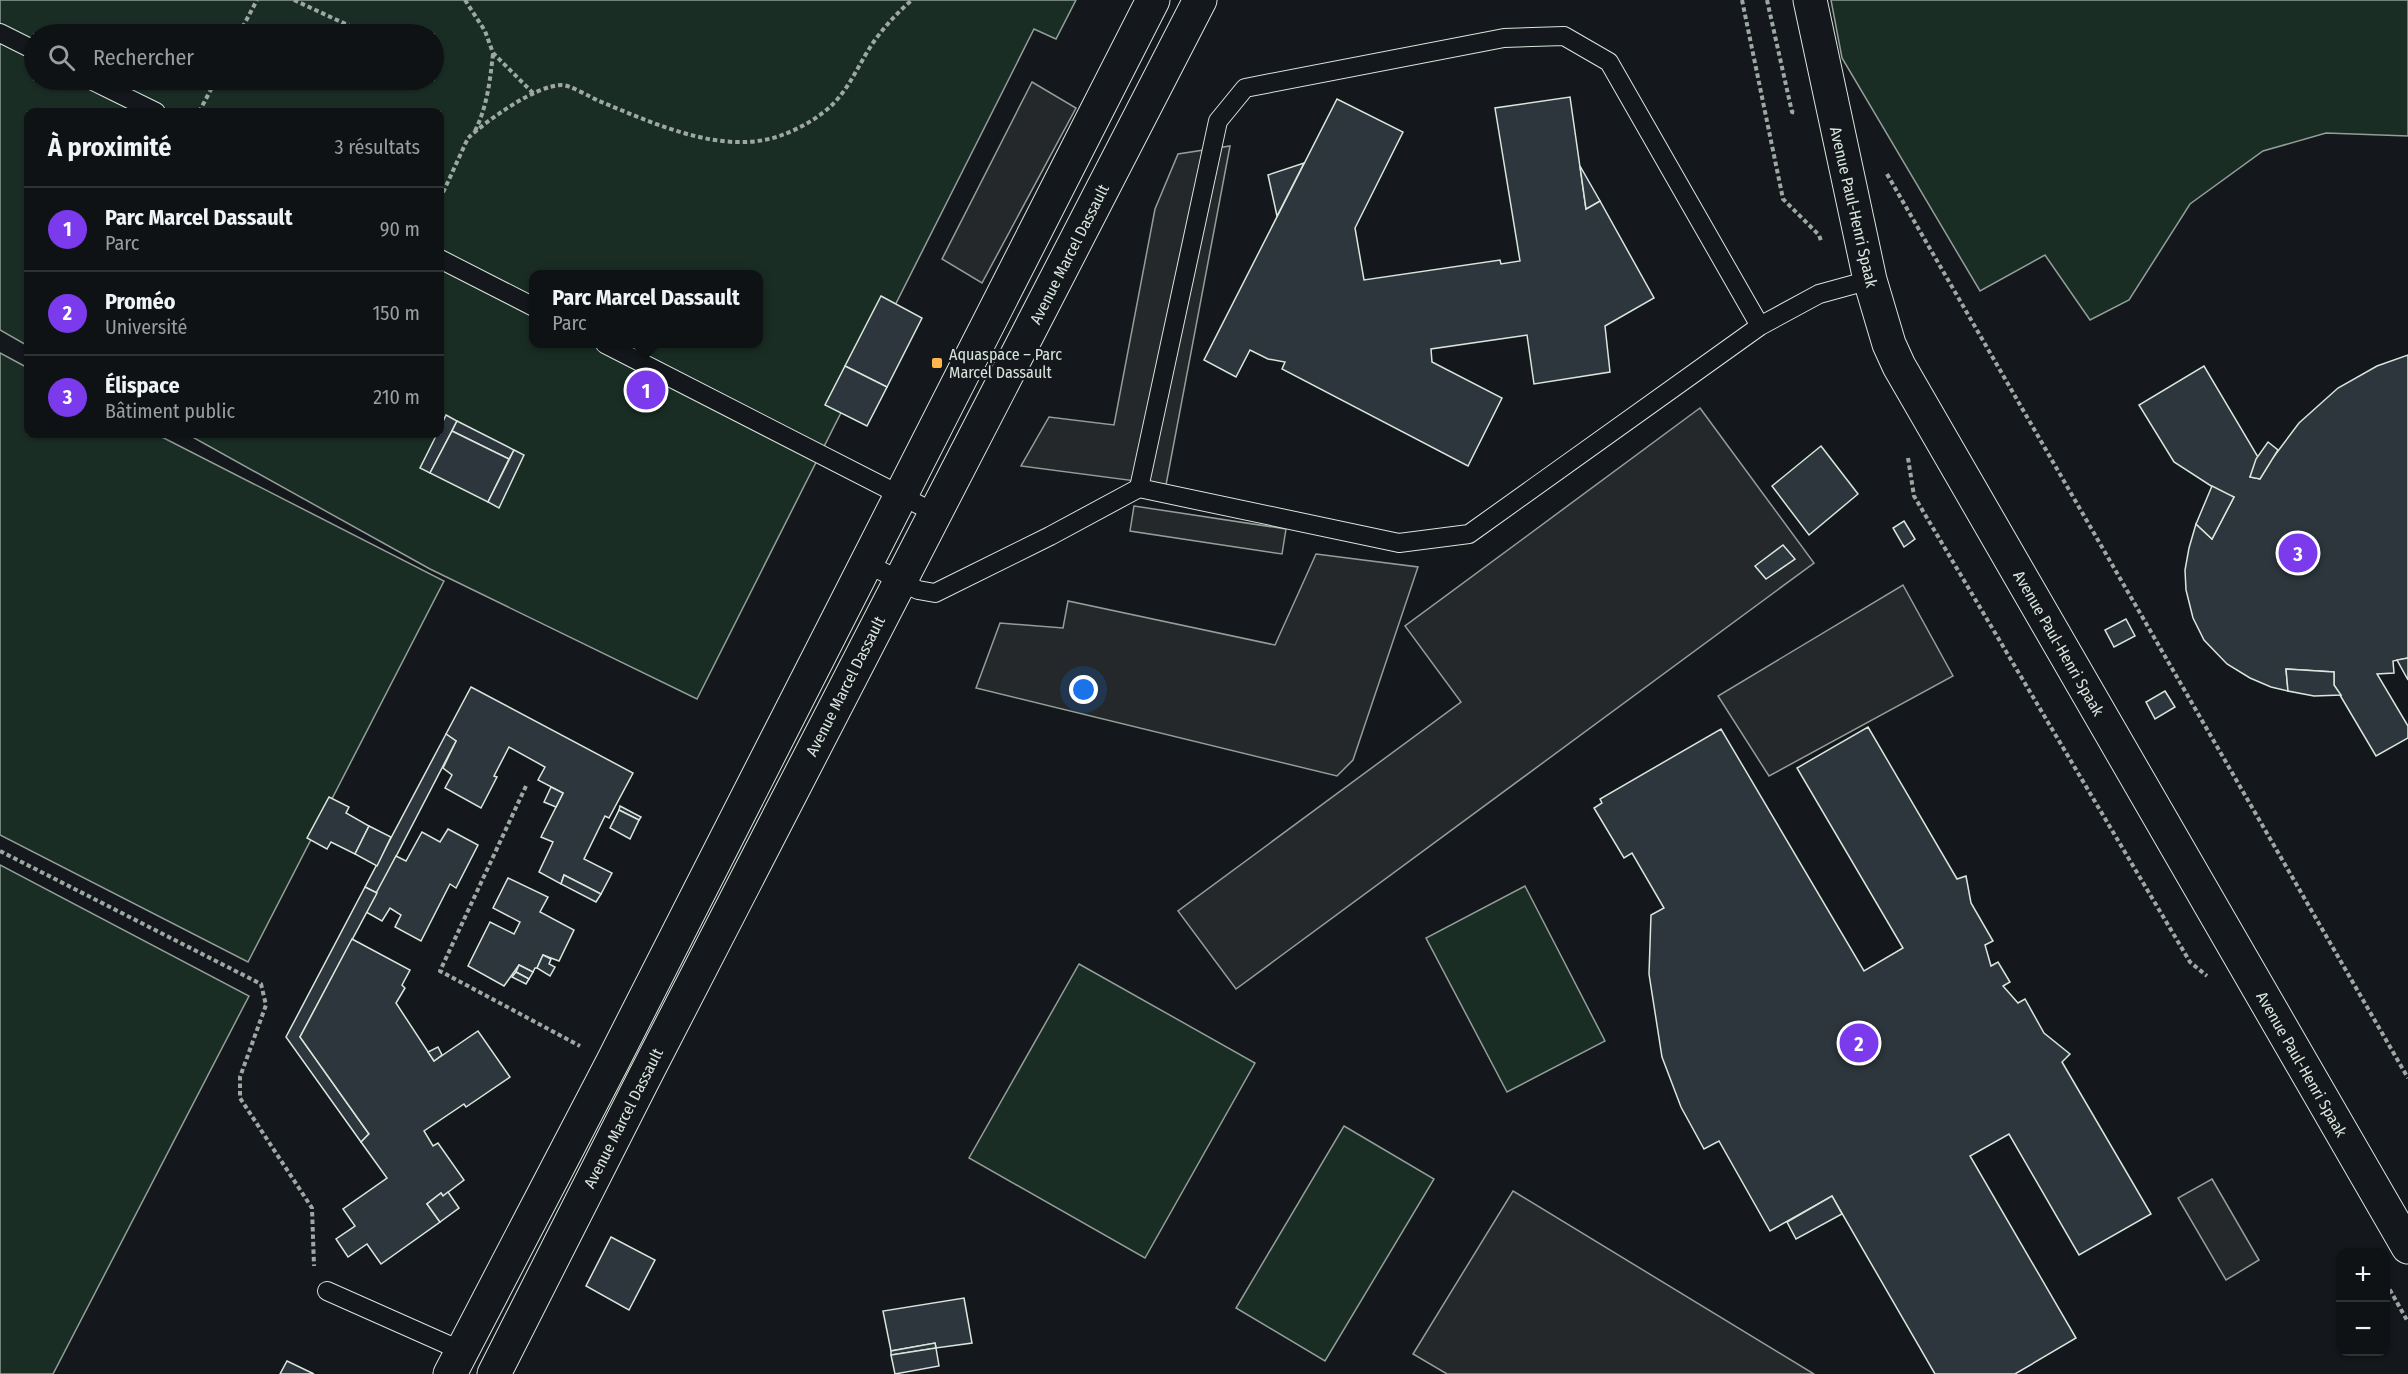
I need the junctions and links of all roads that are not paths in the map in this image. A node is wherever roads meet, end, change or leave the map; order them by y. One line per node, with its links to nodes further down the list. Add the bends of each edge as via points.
1 (1153, 0): 14 (main road)
2 (1200, 0): 15 (main road, Avenue Marcel Dassault)
3 (1810, 0): 9 (main road, Avenue Paul-Henri Spaak)
4 (0, 33): 5 (lane)
5 (24, 45)
6 (111, 90): 7 (lane)
7 (148, 108)
8 (444, 261): 10 (lane)
9 (1870, 280): 11 (lane, via 1819,294); 18 (main road, Avenue Paul-Henri Spaak, via 1899,366)
10 (529, 304)
11 (1760, 326): 13 (lane, via 1469,534 1399,543); 13 (lane, via 1609,63 1564,36 1504,38 1245,88 1218,121)
12 (613, 348): 14 (lane)
13 (1139, 488): 17 (lane, via 935,593 918,590)
14 (901, 495): 15 (lane); 16 (main road)
15 (935, 513): 17 (main road, Avenue Marcel Dassault)
16 (866, 563): 17 (lane); 20 (main road)
17 (900, 580): 21 (main road, Avenue Marcel Dassault)
18 (2408, 1247)
19 (327, 1292): 20 (lane)
20 (456, 1362)
21 (494, 1374)

